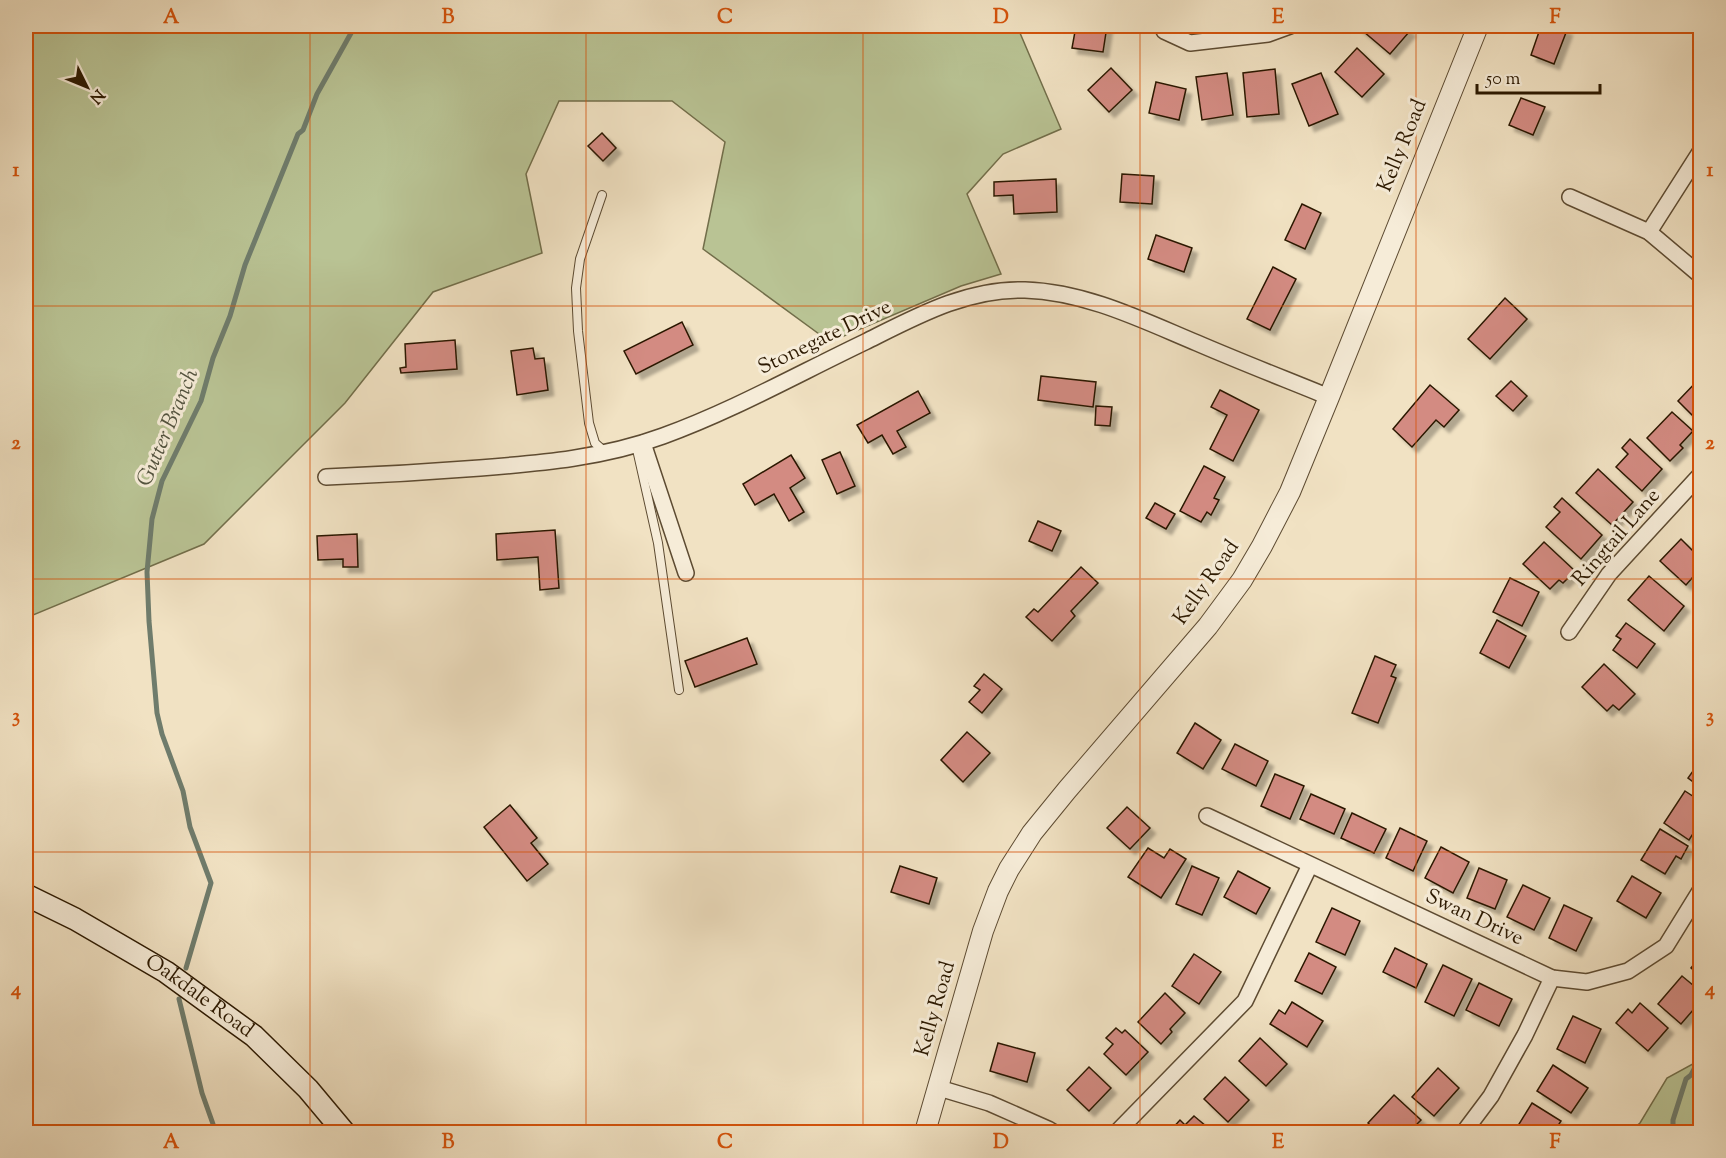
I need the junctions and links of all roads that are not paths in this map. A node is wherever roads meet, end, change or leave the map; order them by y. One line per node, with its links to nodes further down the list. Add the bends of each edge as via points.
1 (1290, 26): 3 (street, via 1268,34 1190,43)
2 (1478, 26): 9 (street, Kelly Road)
3 (1164, 31)
4 (1701, 152): 7 (street)
5 (602, 195): 11 (lane, via 580,259 576,288 589,423 595,443)
6 (1570, 196): 7 (street)
7 (1649, 232): 8 (street)
8 (1701, 275)
9 (1329, 398): 10 (street, Stonegate Drive, via 1093,301 1007,290 982,293 943,306 736,405); 22 (street, Kelly Road, via 1290,492 1242,580 1184,656 1060,798 1009,869 983,931)
10 (639, 444): 11 (street, Stonegate Drive); 14 (street); 16 (lane)
11 (606, 453): 13 (street, Stonegate Drive, via 542,463)
12 (1701, 475): 15 (street, Ringtail Lane, via 1609,574)
13 (326, 477)
14 (686, 573)
15 (1569, 632)
16 (679, 690)
17 (1207, 816): 18 (street, Swan Drive)
18 (1310, 865): 21 (street, Swan Drive); 26 (street, via 1245,1001)
19 (1701, 891): 21 (street, Swan Drive, via 1666,946 1628,971 1587,982)
20 (26, 896): 23 (main road, Oakdale Road, via 75,919 166,972 254,1036 308,1089)
21 (1552, 978): 27 (street, via 1491,1096)
22 (939, 1088): 24 (street, Kelly Road); 25 (street, via 989,1103)
23 (344, 1132)
24 (925, 1132)
25 (1053, 1132)
26 (1117, 1132)
27 (1464, 1132)

